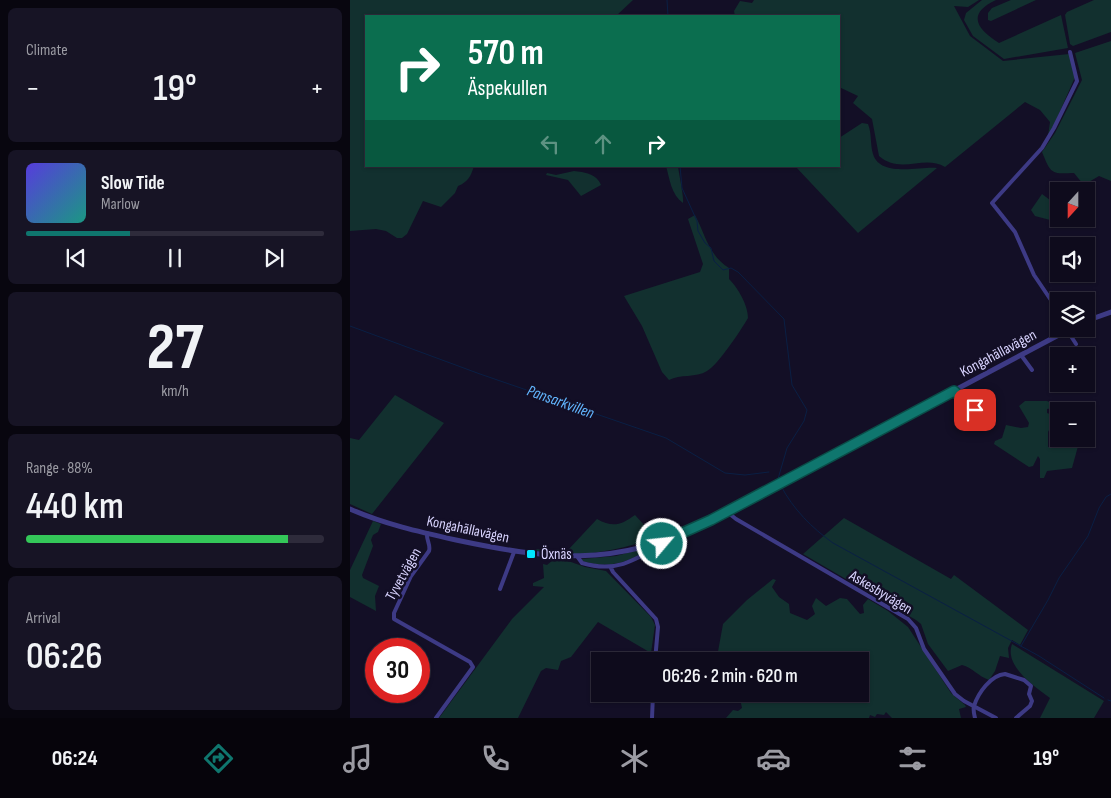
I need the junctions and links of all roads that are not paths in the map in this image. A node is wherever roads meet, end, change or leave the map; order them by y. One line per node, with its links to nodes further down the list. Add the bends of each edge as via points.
1 (1070, 52): 2 (street, via 1077,81 1054,128 1042,148 992,203 1015,232 1034,274)
2 (1050, 298)
3 (1111, 312): 4 (street)
4 (1095, 318)
5 (1054, 337): 8 (street, Kongahällavägen)
6 (1073, 337): 7 (street)
7 (1076, 344)
8 (1021, 355): 9 (street); 10 (street, Kongahällavägen)
9 (1032, 370)
10 (954, 391): 11 (street); 13 (street, Kongahällavägen)
11 (975, 410)
12 (350, 509): 14 (street, Kongahällavägen, via 389,524)
13 (726, 511): 15 (street, Kongahällavägen); 22 (street, Askesbyvägen, via 908,619 955,694)
14 (427, 533): 16 (street, Kongahällavägen); 23 (street, Tyvetvägen, via 429,551 411,576 394,619 470,662 473,667)
15 (662, 542): 17 (street, Kongahällavägen, via 616,553); 18 (street, via 639,557)
16 (514, 552): 17 (street, Kongahällavägen); 19 (street)
17 (577, 556): 18 (street, via 587,564)
18 (612, 568): 20 (street, via 656,618)
19 (500, 589)
20 (656, 652)
21 (653, 702): 24 (street)
22 (974, 706): 25 (street); 26 (street, Askesbyvägen); 27 (street, via 987,684 1000,674 1010,675 1031,686 1028,694 1032,701 1030,706)
23 (436, 718)
24 (652, 718)
25 (975, 718)
26 (996, 718)
27 (1016, 718)

